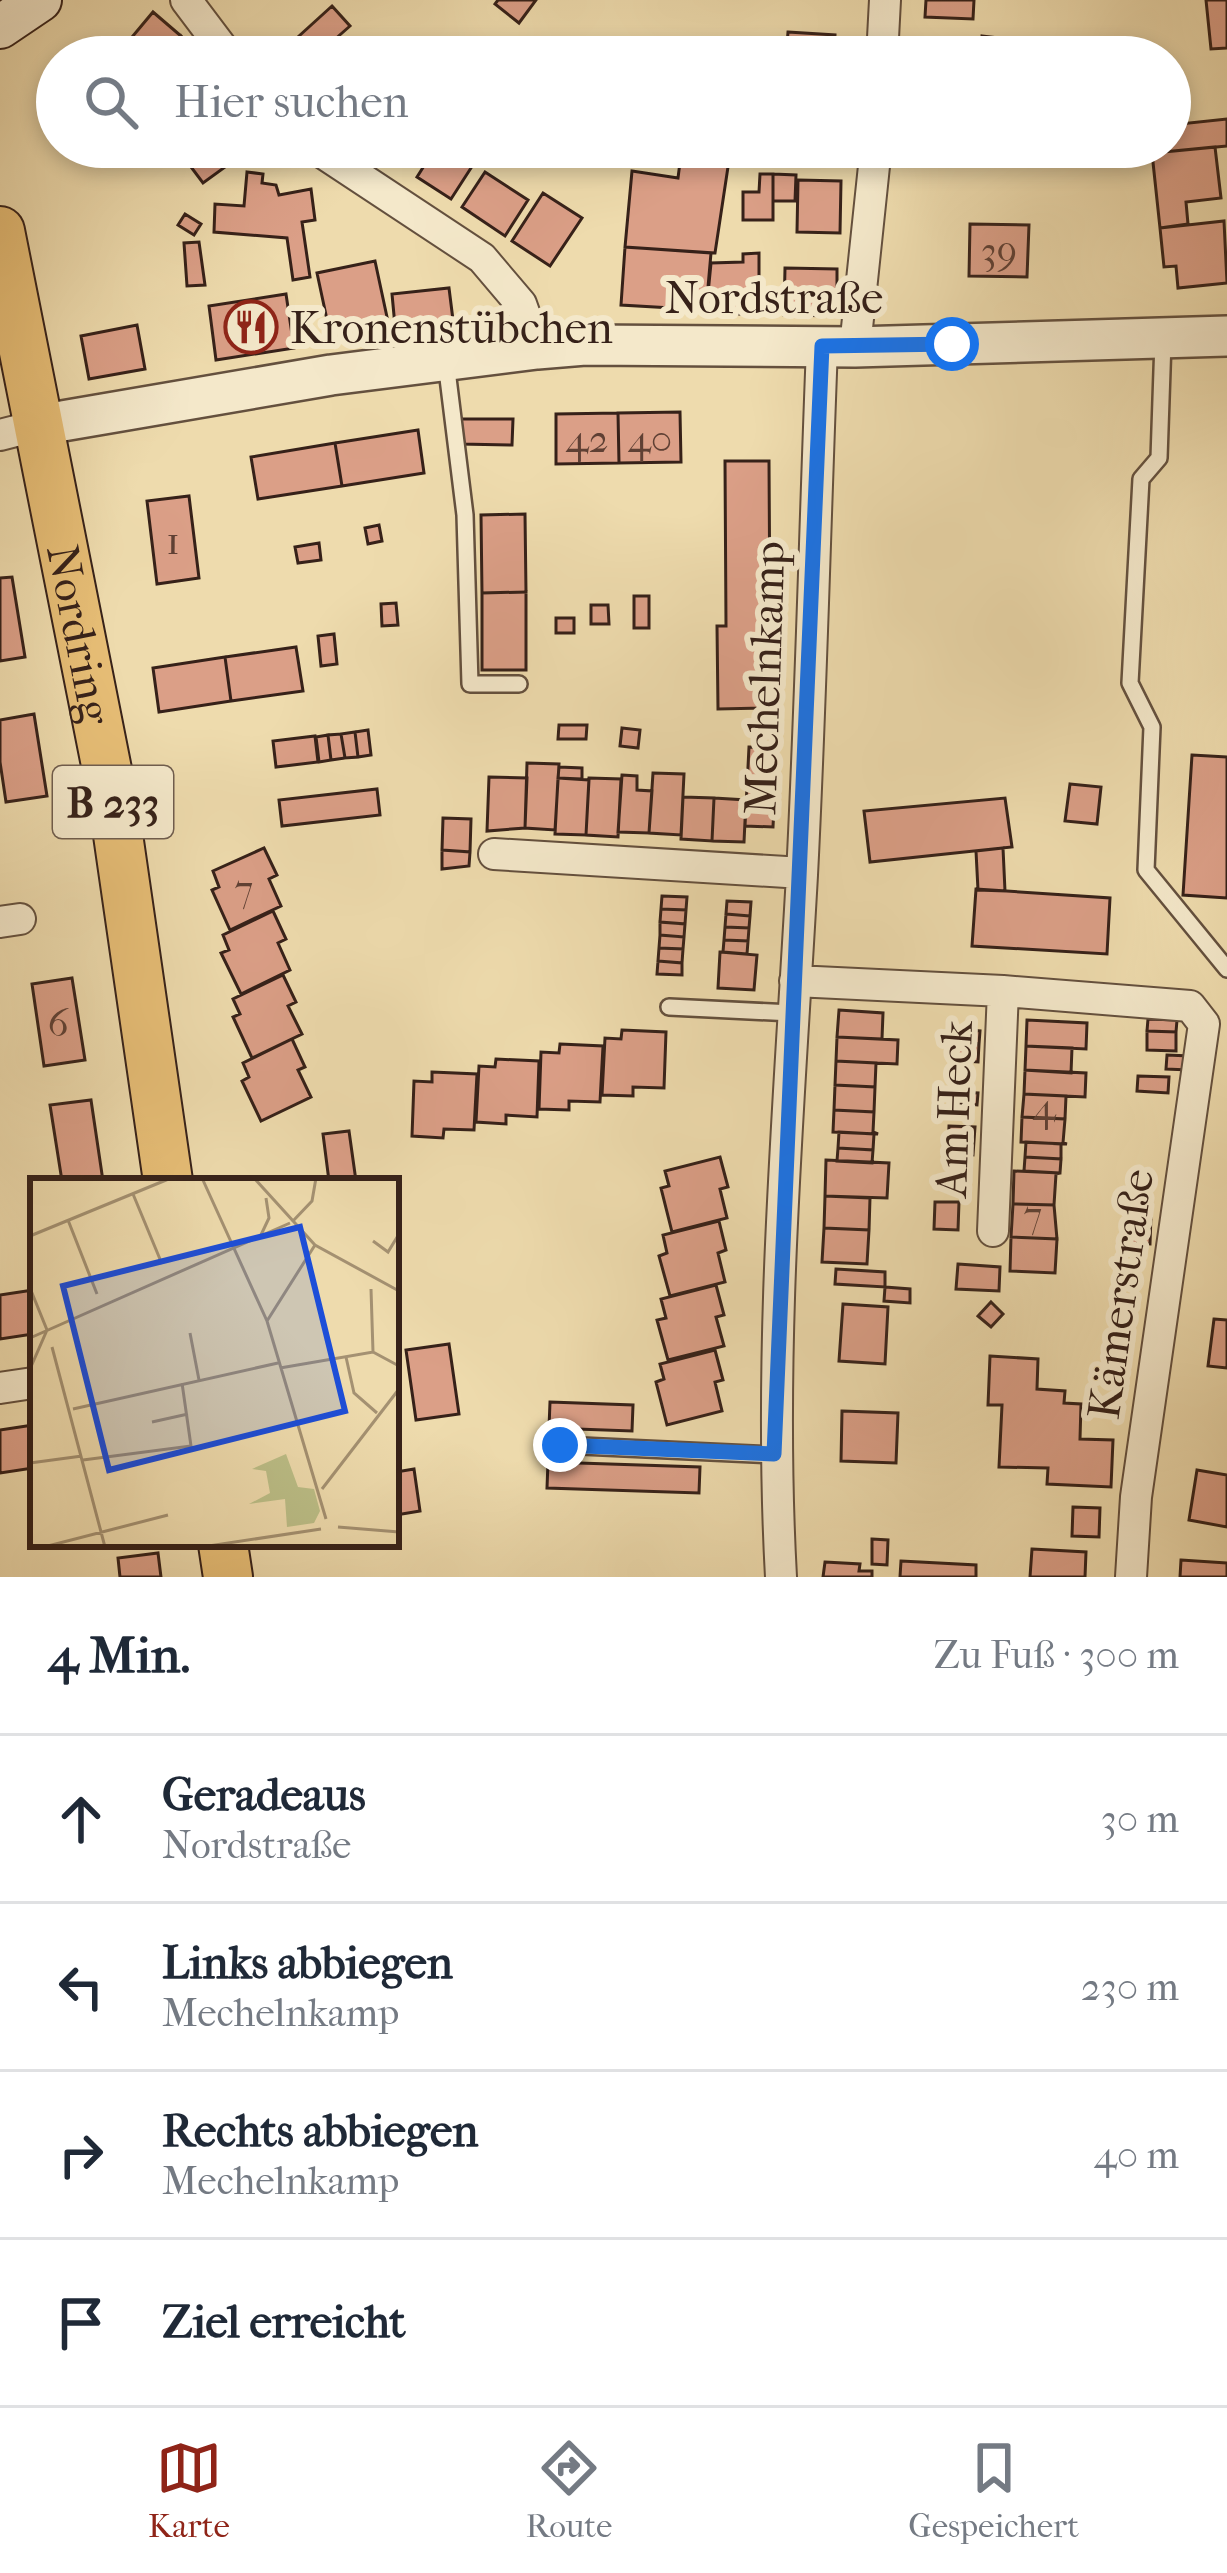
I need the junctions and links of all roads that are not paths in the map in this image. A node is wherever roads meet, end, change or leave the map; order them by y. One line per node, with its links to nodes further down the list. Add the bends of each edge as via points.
1 (40, 0): 4 (main road)
2 (186, 0): 5 (street)
3 (885, 0): 6 (street)
4 (0, 27)
5 (213, 36)
6 (883, 36)
7 (346, 168): 14 (street, via 482,258 521,304)
8 (872, 168): 13 (street, Mechelnkamp)
9 (0, 231): 10 (main road, Nordring / B 233)
10 (5, 272): 16 (main road, Nordring / B 233)
11 (1227, 337): 12 (street, Nordstraße)
12 (1163, 338): 13 (street, Nordstraße); 20 (lane, via 1159,458 1141,479 1130,683 1152,727 1146,870)
13 (839, 346): 14 (street, Nordstraße); 19 (street, Mechelnkamp)
14 (537, 349): 15 (street, Nordstraße)
15 (446, 359): 16 (street, Nordstraße); 17 (lane, via 465,515 470,684)
16 (19, 430): 26 (main road, Nordring / B 233, via 113,800)
17 (518, 684)
18 (494, 854): 19 (street)
19 (802, 873): 21 (street, Mechelnkamp)
20 (1227, 970)
21 (795, 981): 22 (street, Am Heck); 24 (street, Mechelnkamp)
22 (1003, 991): 25 (street, Am Heck, via 1190,1006); 27 (street, Am Heck)
23 (669, 1007): 24 (lane)
24 (792, 1013): 31 (street, Mechelnkamp)
25 (1204, 1024): 35 (street, Kämerstraße)
26 (168, 1178)
27 (993, 1231)
28 (30, 1383): 29 (street)
29 (0, 1388)
30 (560, 1445): 31 (lane)
31 (774, 1454): 34 (street, Mechelnkamp)
32 (223, 1547): 33 (main road)
33 (228, 1577)
34 (781, 1577)
35 (1131, 1577)

